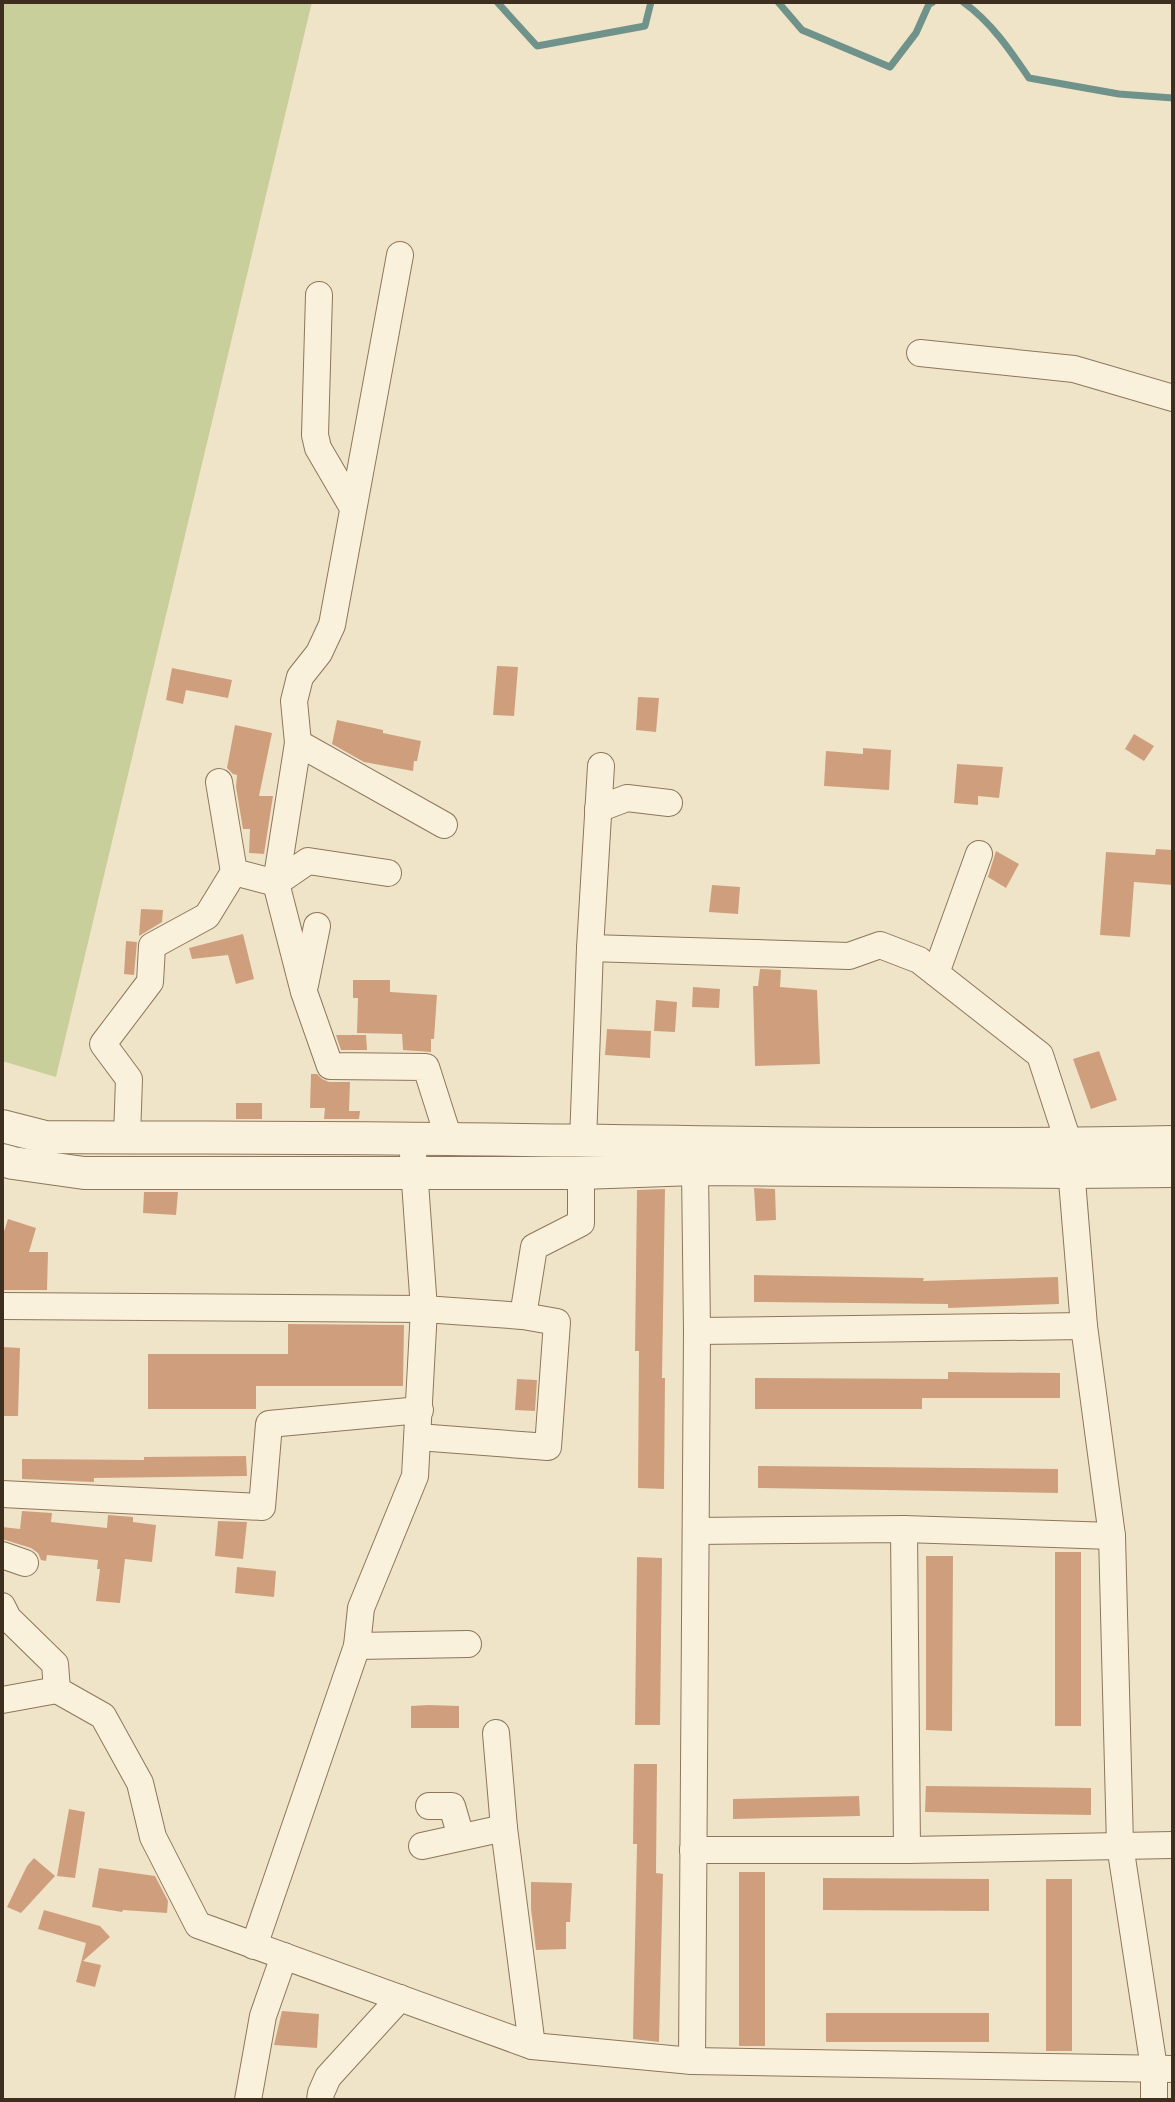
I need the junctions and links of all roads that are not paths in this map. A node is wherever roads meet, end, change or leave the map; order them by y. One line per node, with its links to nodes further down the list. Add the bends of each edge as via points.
1 (400, 255): 5 (street)
2 (319, 295): 5 (street, via 315,435)
3 (920, 353): 4 (street, via 1074,369)
4 (1173, 398)
5 (353, 508): 6 (street, via 332,625 300,677 294,701)
6 (298, 743): 11 (street); 15 (street)
7 (601, 766): 10 (street)
8 (219, 782): 13 (street)
9 (669, 803): 10 (street, via 627,798)
10 (598, 809): 17 (street)
11 (444, 825)
12 (979, 854): 18 (street)
13 (234, 872): 15 (street); 21 (street, via 207,916 152,946 150,982 103,1044 129,1079)
14 (388, 873): 15 (street, via 308,861)
15 (276, 883): 19 (street)
16 (317, 926): 19 (street)
17 (590, 948): 18 (street, via 849,956 880,945 919,960); 25 (street)
18 (936, 973): 26 (street, via 1040,1055)
19 (304, 992): 23 (street, via 330,1066 426,1067)
20 (2, 1126): 21 (street, via 45,1137)
21 (127, 1137): 22 (street)
22 (412, 1139): 23 (street); 30 (street)
23 (449, 1139): 25 (street)
24 (1173, 1142): 26 (street)
25 (582, 1158): 26 (street, via 712,1144); 28 (street); 30 (street); 33 (street, via 581,1223 534,1247)
26 (1070, 1158): 28 (street); 29 (street); 34 (street)
27 (2, 1160): 30 (street, via 84,1173)
28 (695, 1169): 35 (street)
29 (1173, 1171)
30 (414, 1172): 32 (street)
31 (2, 1306): 32 (street)
32 (424, 1309): 33 (street); 36 (street)
33 (523, 1316): 37 (street, via 557,1322 548,1447)
34 (1084, 1326): 35 (street); 41 (street)
35 (697, 1331): 40 (street)
36 (420, 1410): 37 (street); 38 (street, via 269,1424 262,1507)
37 (418, 1437): 44 (street, via 415,1476 361,1608)
38 (2, 1494)
39 (904, 1529): 40 (street); 41 (street); 55 (street)
40 (696, 1531): 54 (street)
41 (1112, 1536): 51 (street)
42 (2, 1606): 45 (street, via 55,1664)
43 (468, 1644): 44 (street)
44 (357, 1646): 56 (street)
45 (57, 1690): 46 (street); 56 (street, via 103,1716 140,1783 153,1837 198,1925)
46 (2, 1700)
47 (496, 1733): 49 (street)
48 (429, 1806): 50 (street, via 452,1806)
49 (504, 1828): 50 (street); 59 (street)
50 (461, 1837): 53 (street)
51 (1120, 1845): 52 (street); 55 (street); 61 (street)
52 (1173, 1845)
53 (422, 1846)
54 (693, 1850): 55 (street); 60 (street)
55 (907, 1850)
56 (254, 1946): 57 (street)
57 (284, 1956): 58 (street); 62 (street, via 263,2016)
58 (400, 1998): 59 (street); 63 (street, via 328,2077)
59 (532, 2046): 60 (street)
60 (692, 2061): 61 (street)
61 (1164, 2068): 64 (street)
62 (248, 2100)
63 (320, 2100)
64 (1154, 2100)

